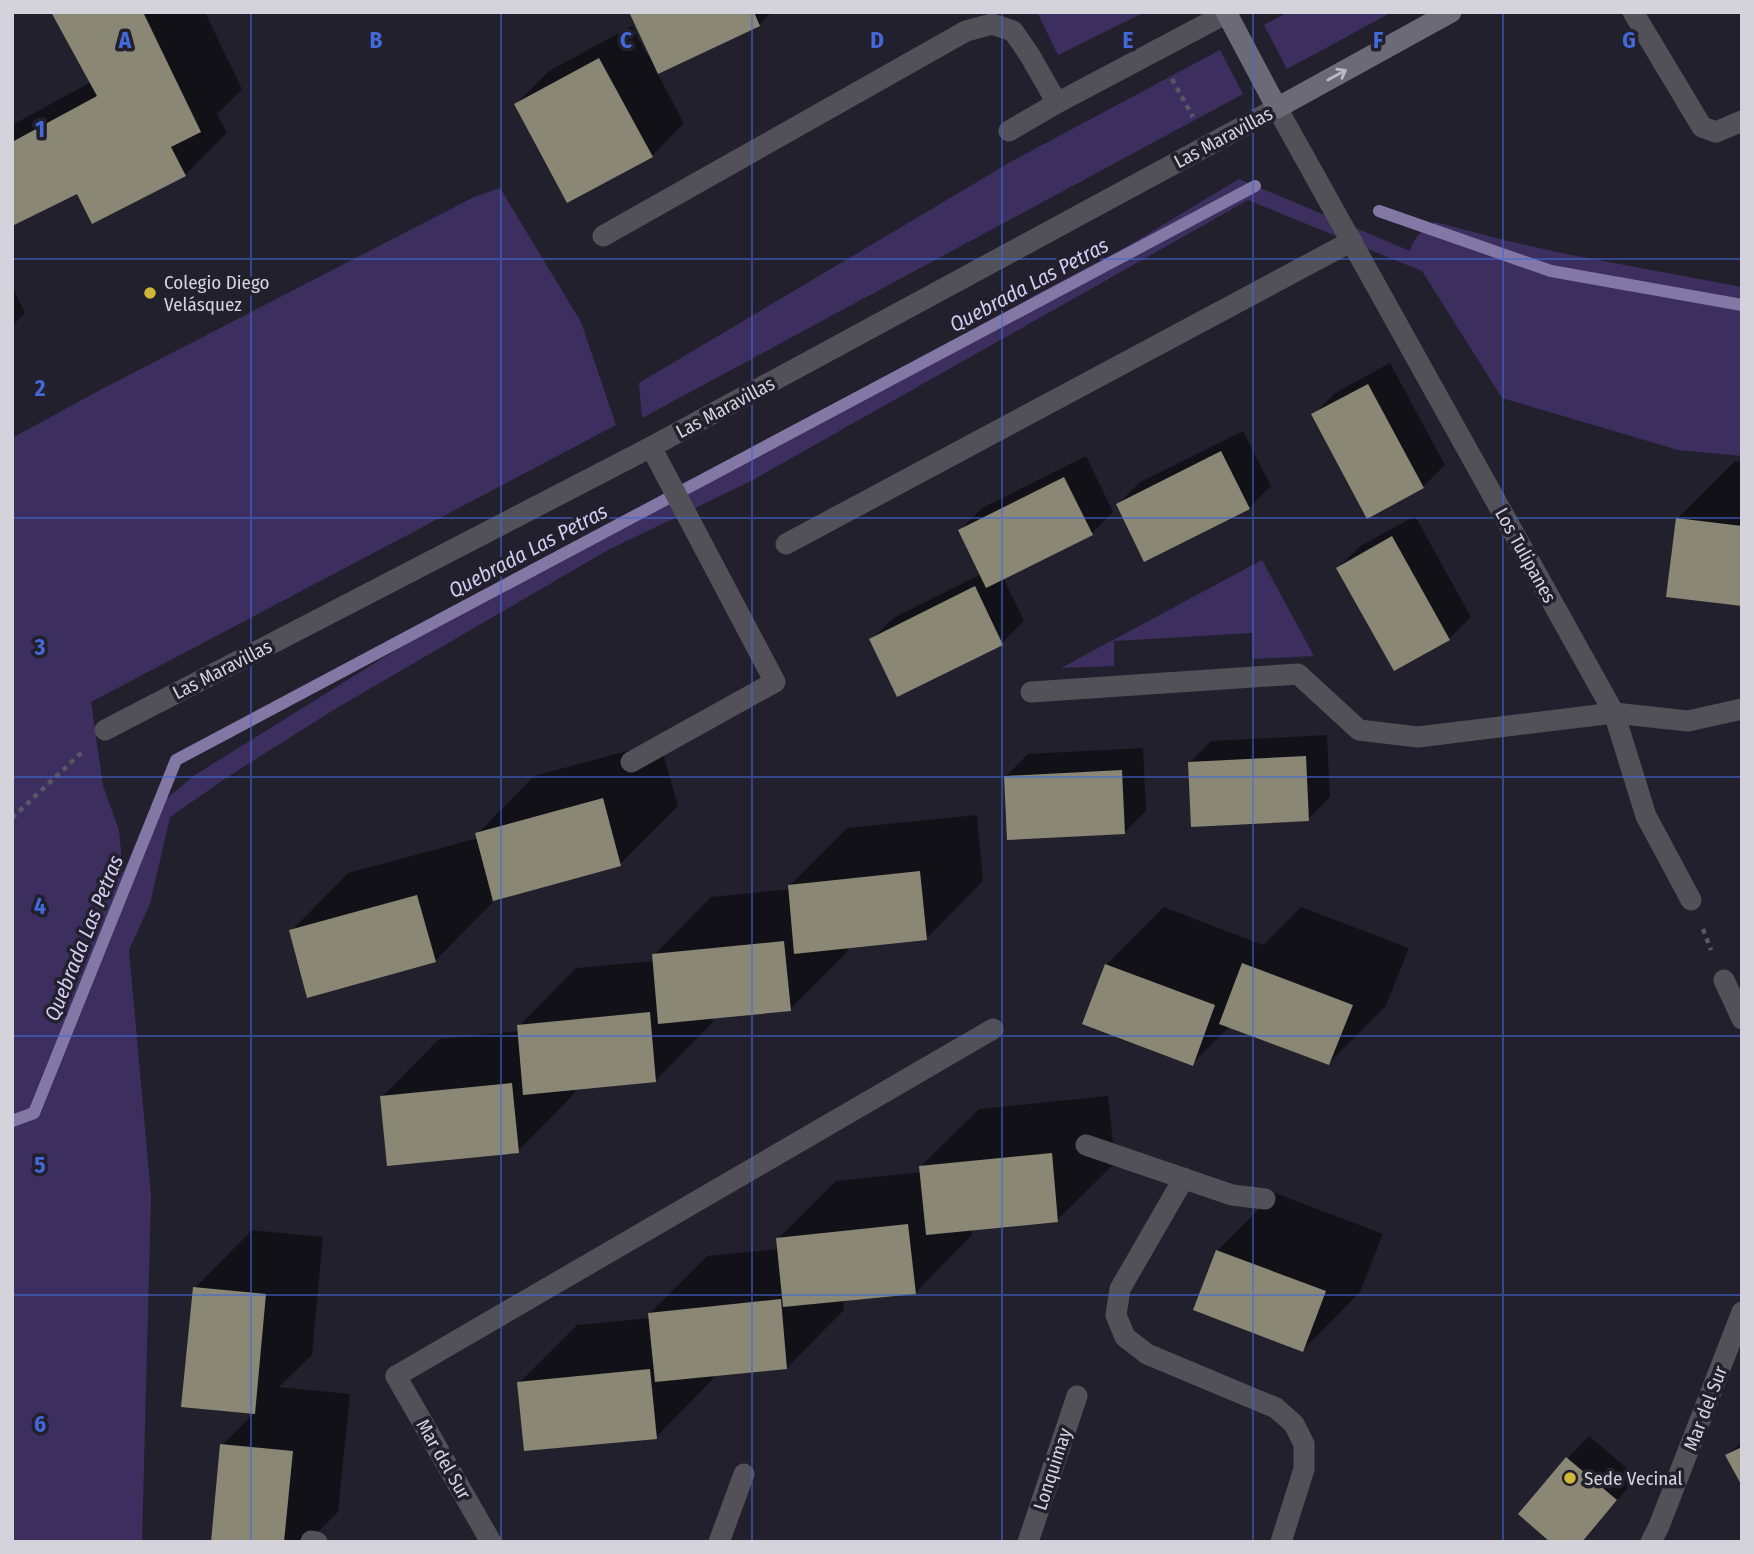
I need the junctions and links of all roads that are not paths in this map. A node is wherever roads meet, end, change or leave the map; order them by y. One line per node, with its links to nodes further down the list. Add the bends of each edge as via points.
1 (1227, 12): 4 (street); 5 (street)
2 (1451, 12): 5 (street, Las Maravillas, one-way to 2)
3 (1633, 12): 6 (street, via 1702,127 1716,132)
4 (1057, 103): 7 (street); 8 (street, via 1013,31 992,24 966,31)
5 (1277, 107): 9 (street, Los Tulipanes); 10 (street, Las Maravillas)
6 (1742, 121)
7 (1009, 131)
8 (603, 236)
9 (1352, 241): 11 (street); 14 (street, Los Tulipanes)
10 (651, 447): 15 (street, Las Maravillas); 16 (street, via 775,682)
11 (786, 544)
12 (1031, 692): 14 (street, via 1298,674 1359,730 1419,737)
13 (1742, 709): 14 (street, via 1688,721)
14 (1614, 713): 17 (street, Los Tulipanes, via 1646,816)
15 (105, 730)
16 (631, 762)
17 (1690, 900)
18 (1724, 980): 19 (street)
19 (1742, 1019)
20 (993, 1029): 28 (street, Mar del Sur, via 396,1376)
21 (1086, 1145): 22 (street)
22 (1184, 1178): 23 (street, via 1233,1195); 31 (street, via 1120,1289 1116,1315 1125,1338 1147,1354 1276,1408 1294,1424 1304,1444 1304,1469)
23 (1265, 1199)
24 (1742, 1312): 27 (street, Mar del Sur)
25 (1077, 1396): 30 (street, Lonquimay)
26 (744, 1474): 29 (street)
27 (1659, 1536)
28 (491, 1542)
29 (719, 1542)
30 (1028, 1542)
31 (1281, 1542)

